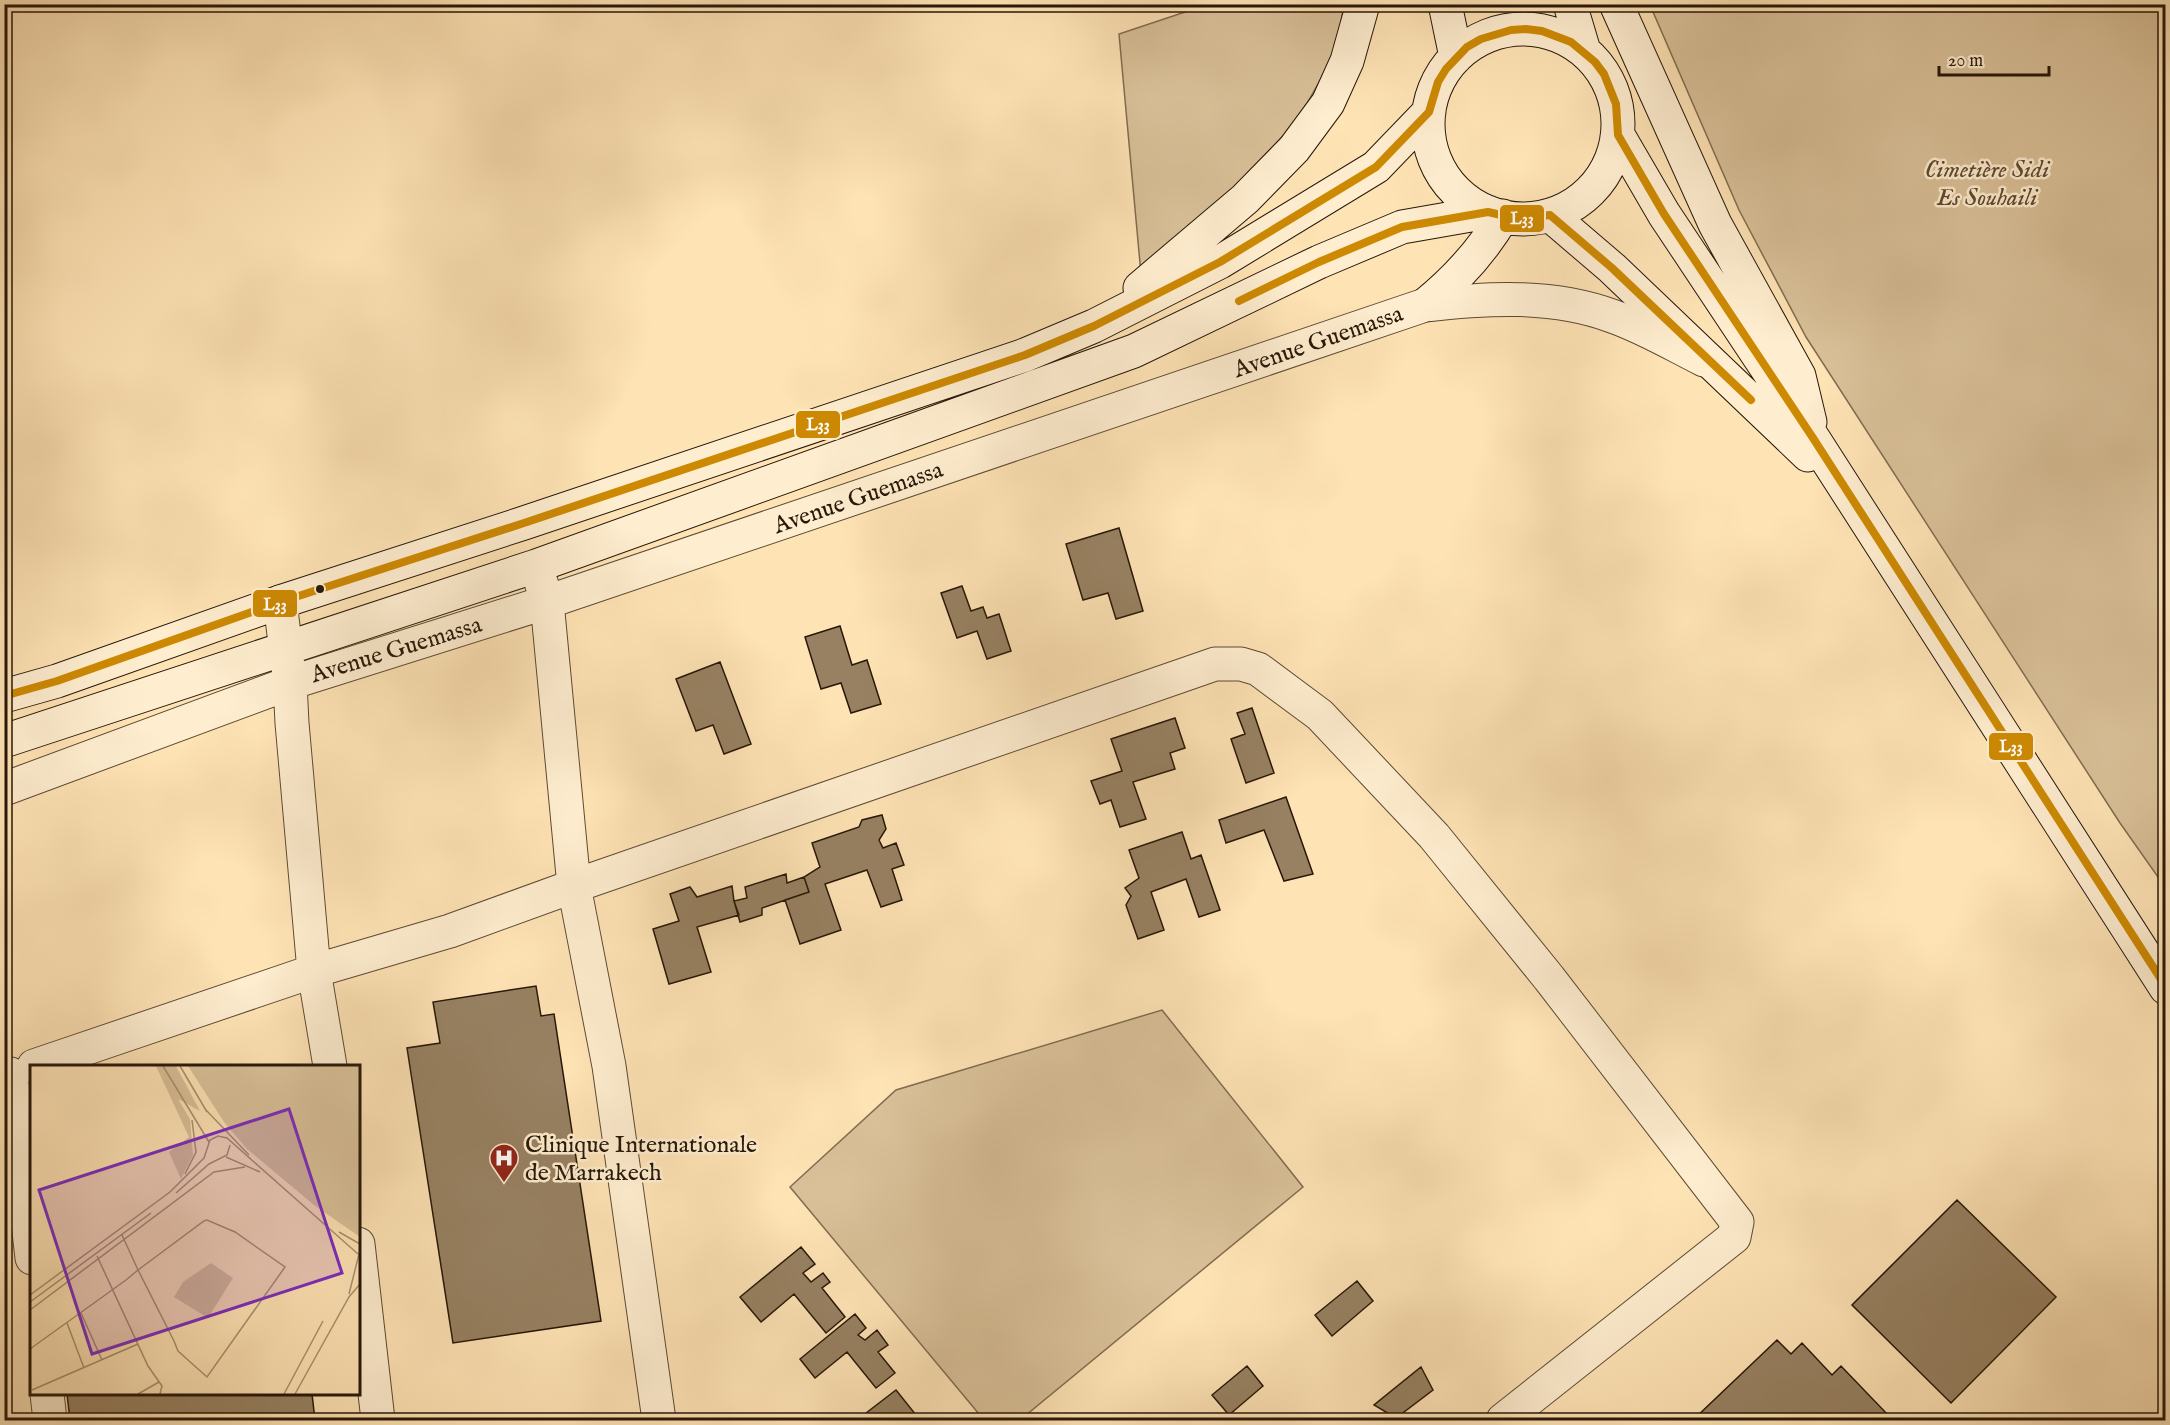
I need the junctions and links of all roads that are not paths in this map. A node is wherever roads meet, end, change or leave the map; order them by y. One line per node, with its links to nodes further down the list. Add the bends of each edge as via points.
1 (1363, 4): 12 (main road, via 1347,61 1328,103 1294,148 1245,200)
2 (1445, 4): 6 (main road)
3 (1570, 4): 5 (main road)
4 (1616, 4): 14 (main road, via 1715,224 1799,376)
5 (1584, 51): 6 (main road, via 1557,35 1526,29 1481,39); 8 (main road, via 1612,89)
6 (1456, 57): 7 (main road, via 1438,82)
7 (1429, 112): 9 (main road, via 1428,130 1437,164 1446,180 1473,204); 12 (main road, via 1376,167 1220,262)
8 (1618, 135): 10 (main road, via 1601,179 1579,201); 14 (main road, via 1664,214)
9 (1496, 214): 10 (main road, via 1519,219); 11 (main road, via 1489,240 1472,262); 16 (main road, Avenue Guemassa, via 1402,227 1319,262 1134,351)
10 (1550, 215): 13 (main road)
11 (1425, 305): 13 (main road, Avenue Guemassa, via 1518,299 1589,308 1614,316); 18 (main road, Avenue Guemassa)
12 (1094, 326): 17 (main road, via 1025,355)
13 (1715, 365): 15 (main road)
14 (1813, 438): 15 (main road)
15 (1846, 492): 26 (main road)
16 (536, 566): 18 (main road); 19 (main road, Avenue Guemassa)
17 (280, 602): 19 (main road); 21 (main road)
18 (547, 602): 20 (main road, Avenue Guemassa); 24 (main road)
19 (285, 649): 20 (main road); 22 (main road, Avenue Guemassa)
20 (290, 682): 23 (main road, Avenue Guemassa); 25 (main road)
21 (4, 696)
22 (4, 741)
23 (4, 789)
24 (574, 886): 25 (main road, via 450,931); 35 (main road, via 609,1066); 36 (main road, via 1215,664 1241,664 1258,669 1320,715 1434,836 1737,1222 1734,1237)
25 (314, 971): 27 (main road); 28 (main road)
26 (2166, 988)
27 (38, 1065)
28 (330, 1065)
29 (20, 1071): 30 (main road)
30 (30, 1227)
31 (360, 1262): 34 (main road)
32 (46, 1395): 33 (main road)
33 (50, 1420)
34 (378, 1420)
35 (659, 1420)
36 (1503, 1420)

